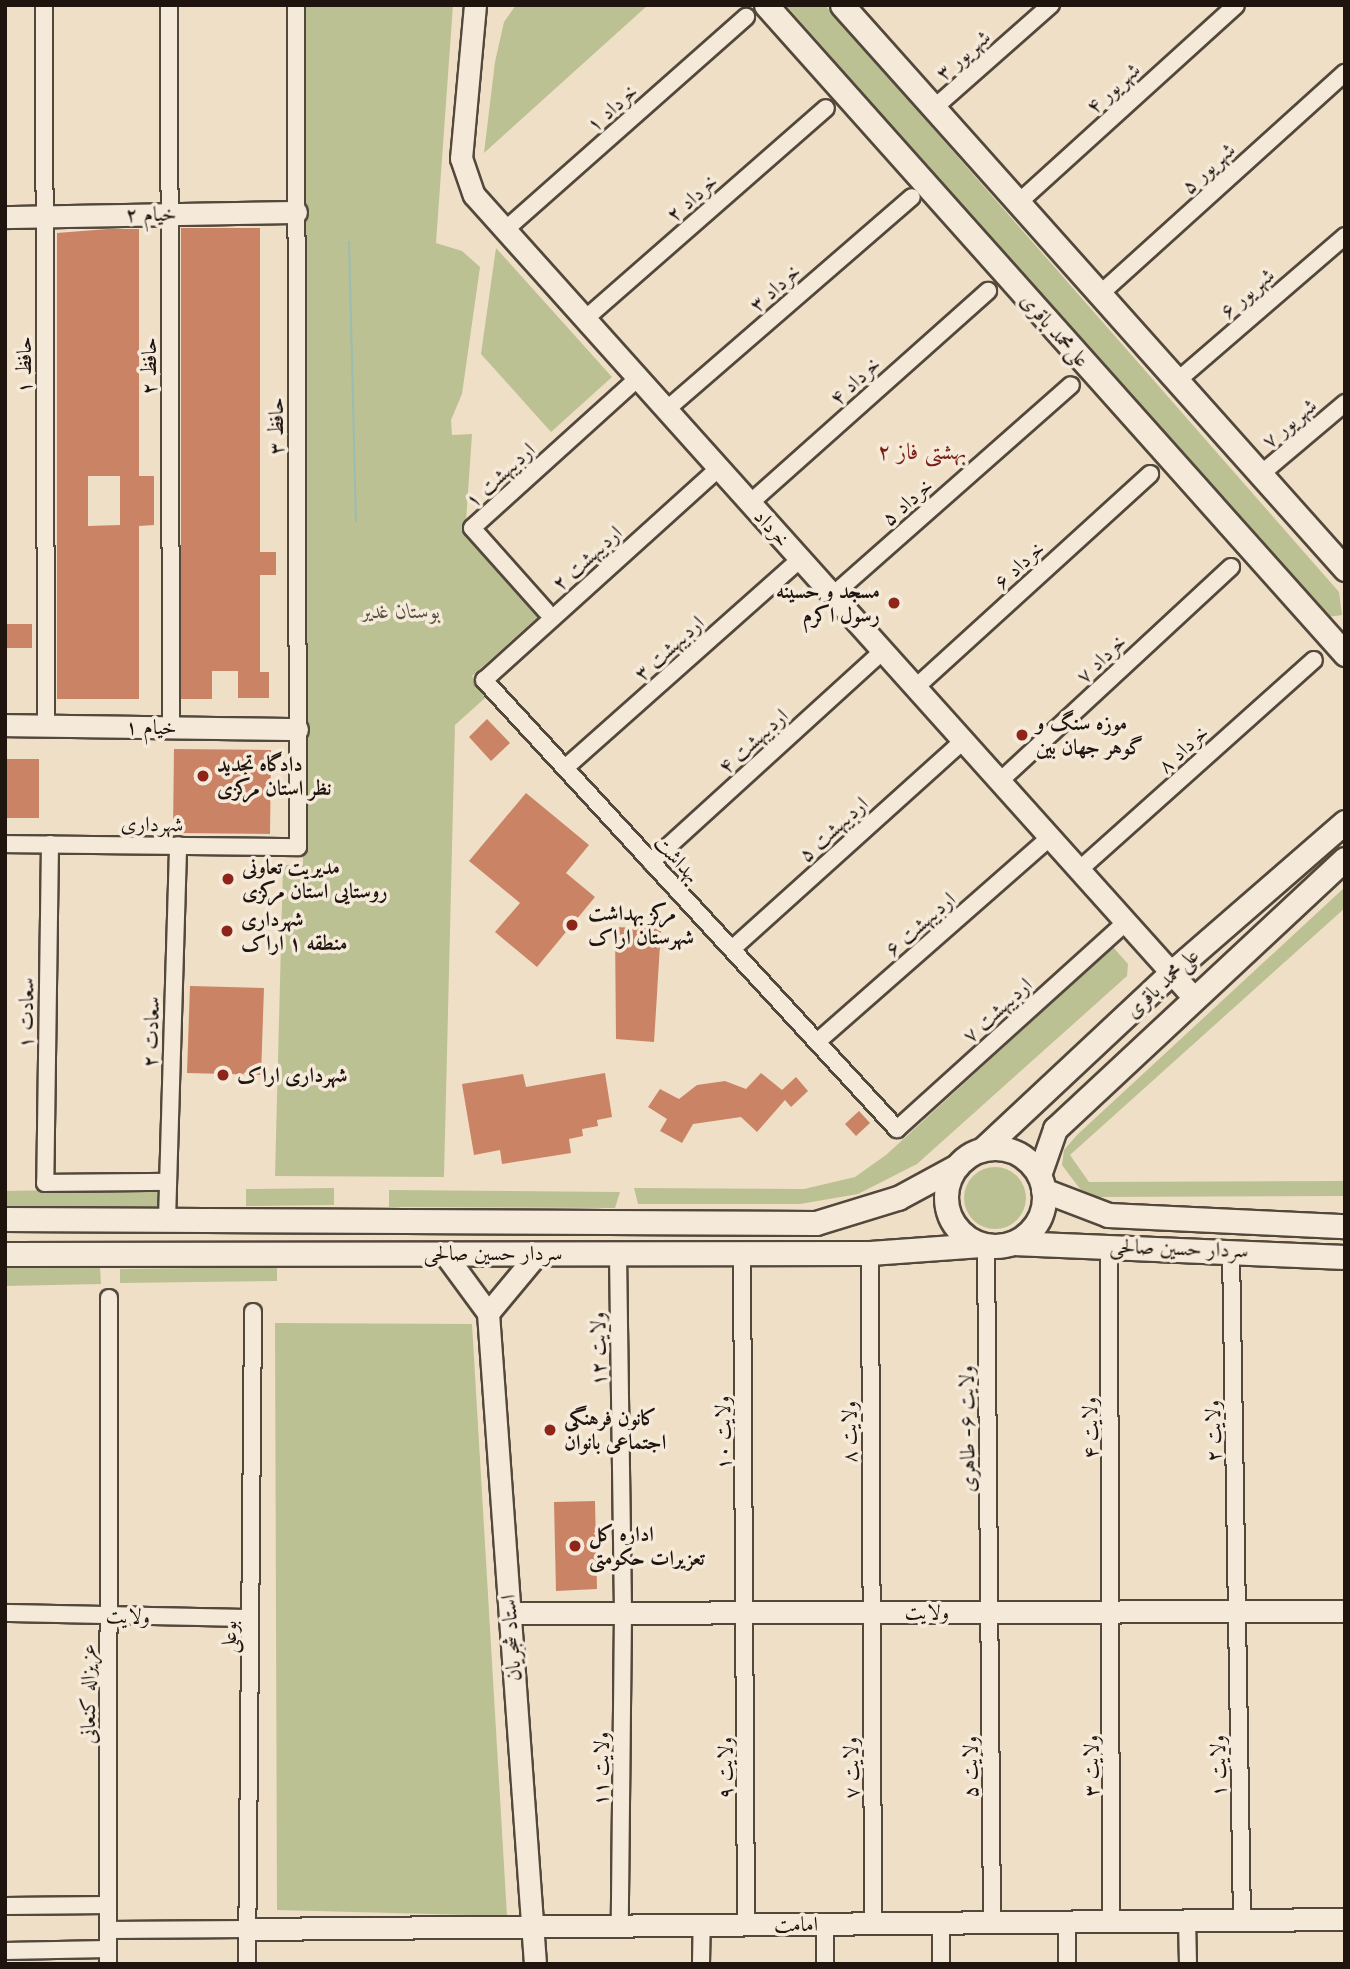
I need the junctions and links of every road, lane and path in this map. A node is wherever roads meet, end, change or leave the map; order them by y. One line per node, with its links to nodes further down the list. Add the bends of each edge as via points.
1 (44, 5): 17 (street, حافظ ۱)
2 (169, 5): 16 (street, حافظ ۲)
3 (296, 5): 15 (street, حافظ ۳)
4 (766, 5): 38 (main road, علی‌محمد باقری)
5 (1051, 5): 12 (street, شهریور ۳)
6 (1236, 5): 14 (street, شهریور ۴)
7 (479, 8): 19 (street, خرداد, via 461,158 474,195)
8 (851, 8): 12 (main road)
9 (747, 17): 19 (street, خرداد ۱)
10 (1345, 73): 22 (street, شهریور ۵)
11 (826, 108): 23 (street, خرداد ۲)
12 (934, 108): 14 (main road)
13 (912, 197): 28 (street, خرداد ۳)
14 (1018, 203): 22 (main road)
15 (296, 212): 16 (street, خیام ۲); 46 (street, حافظ ۳)
16 (169, 214): 17 (street, خیام ۲); 45 (street, حافظ ۲)
17 (44, 216): 18 (street, خیام ۲); 44 (street, حافظ ۱)
18 (5, 217)
19 (505, 230): 23 (street, خرداد)
20 (1345, 236): 25 (street, شهریور ۶)
21 (988, 291): 32 (street, خرداد ۴)
22 (1100, 294): 25 (main road)
23 (585, 319): 24 (street, خرداد)
24 (638, 378): 28 (street, خرداد); 37 (street, اردیبهشت ۱, via 472,528)
25 (1177, 381): 31 (main road)
26 (1071, 385): 36 (street, خرداد ۵)
27 (1345, 403): 31 (street, شهریور ۷)
28 (666, 410): 29 (street, خرداد)
29 (719, 468): 32 (street, خرداد); 41 (street, اردیبهشت ۲)
30 (1150, 474): 42 (street, خرداد ۶)
31 (1261, 474): 35 (main road)
32 (750, 503): 33 (street, خرداد)
33 (800, 559): 36 (street, خرداد); 48 (street, اردیبهشت ۳)
34 (1231, 567): 49 (street, خرداد ۷)
35 (1345, 569)
36 (833, 596): 39 (street, خرداد)
37 (546, 611)
38 (1341, 646)
39 (883, 651): 42 (street, خرداد); 57 (street, اردیبهشت ۴)
40 (1314, 660): 58 (street, خرداد ۸)
41 (484, 680): 48 (street, بهداشت)
42 (915, 688): 47 (street, خرداد)
43 (5, 724): 44 (street, خیام ۱)
44 (47, 725): 45 (street, خیام ۱)
45 (171, 727): 46 (street, خیام ۱)
46 (297, 729): 55 (street, حافظ ۳)
47 (963, 741): 49 (street, خرداد); 60 (street, اردیبهشت ۵)
48 (565, 768): 57 (street, بهداشت)
49 (1000, 781): 51 (street, خرداد)
50 (1345, 822): 61 (main road, علی‌محمد باقری)
51 (1050, 837): 58 (street, خرداد); 63 (street, اردیبهشت ۶)
52 (5, 844): 53 (street, شهرداری)
53 (50, 844): 54 (street, شهرداری); 67 (street, سعادت ۱, via 45,1182)
54 (178, 845): 55 (street, شهرداری); 67 (street, سعادت ۲)
55 (298, 847)
56 (1345, 859): 62 (main road, علی‌محمد باقری)
57 (651, 862): 60 (street, بهداشت)
58 (1079, 870): 59 (street, خرداد)
59 (1126, 922): 61 (street, خرداد); 64 (street, اردیبهشت ۷)
60 (732, 949): 63 (street, بهداشت)
61 (1171, 973): 62 (street, خرداد); 65 (main road, علی‌محمد باقری)
62 (1195, 999): 68 (main road, علی‌محمد باقری, via 1055,1129)
63 (817, 1042): 64 (street, بهداشت)
64 (897, 1129)
65 (983, 1149): 66 (main road); 68 (main road, via 1015,1153)
66 (957, 1166): 70 (main road, سردار حسین صالحی, via 898,1198 816,1223); 73 (main road, via 945,1196 948,1212 966,1238)
67 (168, 1182): 70 (street, سعادت ۲)
68 (1041, 1182): 71 (main road, سردار حسین صالحی, via 1108,1215); 72 (main road, via 1034,1227)
69 (5, 1219): 70 (main road, سردار حسین صالحی)
70 (167, 1220)
71 (1345, 1226)
72 (1013, 1243): 73 (main road); 74 (main road, سردار حسین صالحی)
73 (983, 1245): 79 (main road, سردار حسین صالحی); 91 (street, ولایت ۶- طاهری)
74 (1110, 1245): 75 (main road, سردار حسین صالحی); 86 (street, ولایت ۴)
75 (1231, 1250): 82 (main road, سردار حسین صالحی); 87 (street, ولایت ۲)
76 (538, 1253): 77 (main road, سردار حسین صالحی); 81 (main road, سردار حسین صالحی); 85 (street)
77 (618, 1253): 78 (main road, سردار حسین صالحی); 94 (street, ولایت ۱۲)
78 (742, 1253): 79 (main road, سردار حسین صالحی); 89 (street, ولایت ۱۰)
79 (870, 1253): 90 (street, ولایت ۸)
80 (5, 1254): 81 (main road, سردار حسین صالحی)
81 (444, 1254): 85 (street)
82 (1345, 1257)
83 (109, 1298): 95 (street, عزیزاله کنعانی)
84 (253, 1312): 96 (street, بوعلی)
85 (488, 1312): 93 (street, استاد شجریان)
86 (1113, 1611): 87 (street, ولایت); 91 (street, ولایت); 102 (street, ولایت ۳)
87 (1236, 1611): 88 (street, ولایت); 101 (street, ولایت ۱)
88 (1345, 1611)
89 (745, 1612): 90 (street, ولایت); 94 (street, ولایت); 107 (street, ولایت ۹)
90 (871, 1612): 91 (street, ولایت); 105 (street, ولایت ۷)
91 (990, 1612): 103 (street, ولایت ۵)
92 (5, 1613): 95 (street, ولایت)
93 (510, 1613): 94 (street, ولایت); 111 (street, استاد شجریان)
94 (623, 1613): 109 (street, ولایت ۱۱)
95 (109, 1615): 96 (street, ولایت); 97 (street, عزیزاله کنعانی)
96 (250, 1618): 112 (street, بوعلی)
97 (108, 1905): 98 (street); 113 (street, عزیزاله کنعانی)
98 (5, 1906)
99 (1345, 1919): 101 (street, امامت)
100 (1187, 1920): 101 (street, امامت); 102 (street, امامت); 122 (street)
101 (1242, 1920)
102 (1111, 1921): 104 (street, امامت)
103 (992, 1922): 104 (street, امامت); 106 (street, امامت)
104 (1066, 1922): 121 (street)
105 (873, 1923): 106 (street, امامت); 108 (street, امامت)
106 (941, 1923): 120 (street)
107 (746, 1924): 108 (street, امامت); 110 (street, امامت)
108 (825, 1924): 119 (street)
109 (620, 1925): 110 (street, امامت); 111 (street, امامت)
110 (702, 1925): 118 (street)
111 (532, 1926): 112 (street, امامت); 117 (street, استاد شجریان)
112 (247, 1929): 113 (street); 116 (street, بوعلی)
113 (108, 1930): 115 (street, عزیزاله کنعانی)
114 (5, 1951): 115 (street)
115 (108, 1956)
116 (247, 1964)
117 (535, 1964)
118 (701, 1964)
119 (825, 1964)
120 (941, 1964)
121 (1067, 1964)
122 (1188, 1964)

